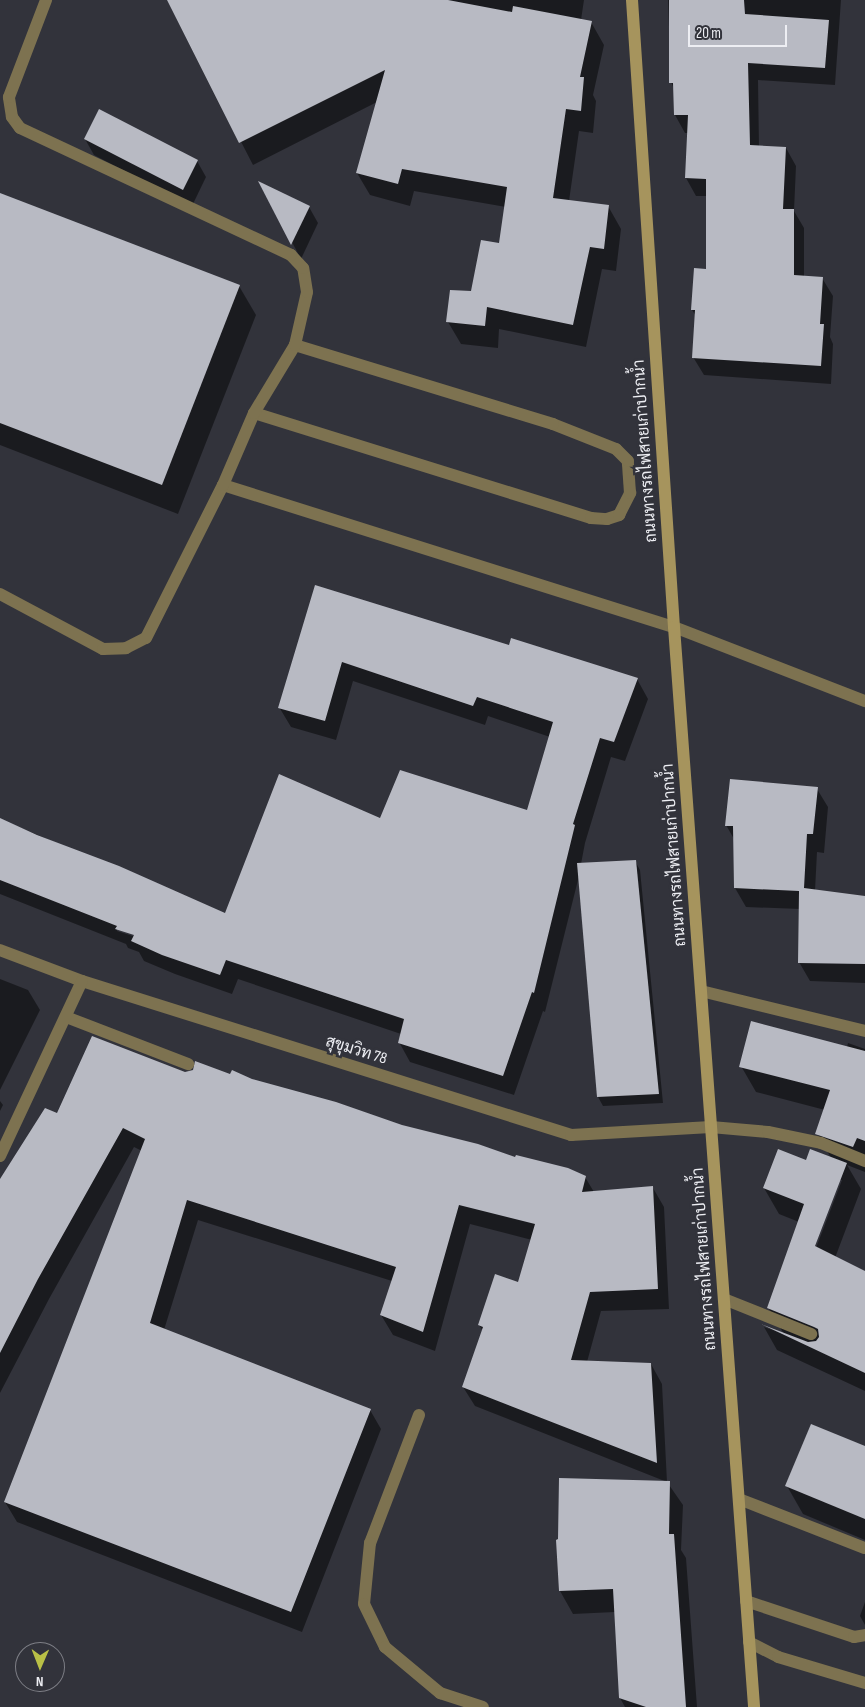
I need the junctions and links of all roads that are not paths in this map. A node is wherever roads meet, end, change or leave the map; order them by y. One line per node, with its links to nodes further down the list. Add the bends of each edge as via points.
1 (46, 0): 3 (street, via 9,97 12,117 20,128 291,255 303,268 307,292)
2 (632, 0): 7 (main road, ถนนทางรถไฟสายเก่าปากน้ำ)
3 (295, 345): 4 (street); 4 (street, via 553,424 616,449 628,461 629,469 630,492 619,515 607,519 591,518)
4 (254, 413): 5 (street)
5 (222, 485): 6 (street, via 146,638 126,648 103,649); 7 (street)
6 (0, 594)
7 (674, 627): 8 (street); 11 (main road, ถนนทางรถไฟสายเก่าปากน้ำ)
8 (865, 702)
9 (0, 950): 10 (street, สุขุมวิท 78)
10 (82, 982): 12 (street); 15 (street, สุขุมวิท 78, via 571,1135)
11 (701, 991): 13 (street); 15 (main road, ถนนทางรถไฟสายเก่าปากน้ำ)
12 (66, 1017): 14 (street); 16 (street)
13 (865, 1031)
14 (188, 1064)
15 (711, 1127): 17 (street, สุขุมวิท 78, via 768,1132 821,1143); 18 (main road, ถนนทางรถไฟสายเก่าปากน้ำ)
16 (0, 1156)
17 (865, 1161)
18 (724, 1299): 19 (street); 21 (main road, ถนนทางรถไฟสายเก่าปากน้ำ)
19 (811, 1334)
20 (419, 1415): 27 (street, via 370,1543 364,1604 385,1647 440,1692)
21 (739, 1499): 22 (street); 23 (main road, ถนนทางรถไฟสายเก่าปากน้ำ)
22 (865, 1548)
23 (746, 1601): 24 (street, via 854,1637); 25 (main road, ถนนทางรถไฟสายเก่าปากน้ำ)
24 (865, 1635)
25 (749, 1642): 26 (street, via 778,1657); 28 (main road, ถนนทางรถไฟสายเก่าปากน้ำ)
26 (865, 1683)
27 (483, 1707)
28 (754, 1707)

